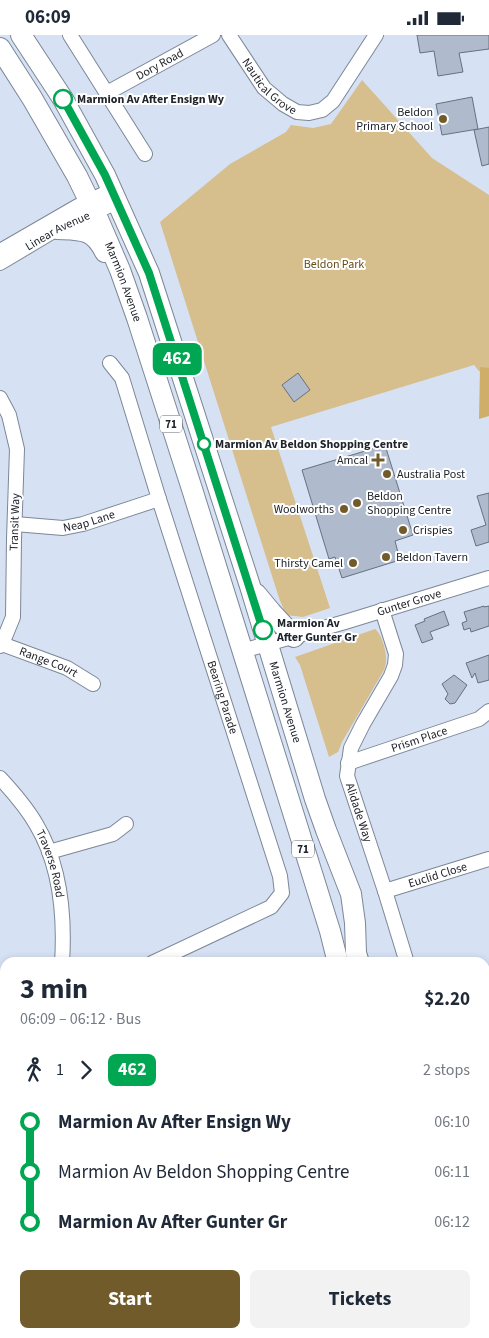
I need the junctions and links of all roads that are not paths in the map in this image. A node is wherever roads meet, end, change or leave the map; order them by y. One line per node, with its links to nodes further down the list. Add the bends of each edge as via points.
1 (21, 35): 9 (highway, Marmion Avenue / 71, via 63,99)
2 (70, 35): 7 (street)
3 (213, 35): 7 (street, Dory Road)
4 (229, 35): 5 (street, Nautical Grove, via 264,88 296,112 309,113 322,110 333,101)
5 (376, 35)
6 (0, 48): 10 (highway, Marmion Avenue / 71, via 55,136)
7 (107, 93): 8 (street)
8 (145, 154)
9 (114, 196): 10 (street, Linear Avenue); 20 (highway, Marmion Avenue / 71, via 149,273)
10 (92, 206): 11 (street, Linear Avenue); 12 (street, Linear Avenue, via 78,205); 14 (highway, Marmion Avenue / 71)
11 (57, 229): 13 (street, Linear Avenue); 14 (highway, via 85,231 97,239 130,313)
12 (0, 251)
13 (0, 263)
14 (137, 318): 25 (highway, Marmion Avenue / 71)
15 (110, 363): 17 (street, Bearing Parade, via 122,378)
16 (0, 398): 18 (street, Transit Way, via 9,415 17,449)
17 (159, 499): 18 (street, Neap Lane, via 63,528); 35 (street, Bearing Parade, via 280,876 282,893 271,907)
18 (15, 524): 24 (street, Transit Way, via 13,617)
19 (489, 578): 21 (street, Gunter Grove)
20 (250, 586): 22 (highway); 23 (highway, Marmion Avenue / 71)
21 (382, 610): 22 (street, Gunter Grove); 28 (street, Alidade Way, via 396,654 395,665 351,748)
22 (294, 637): 23 (street, Gunter Grove)
23 (268, 644): 25 (street, Gunter Grove); 37 (highway, Marmion Avenue / 71, via 315,799 351,894)
24 (1, 645): 26 (street, Range Court, via 67,668)
25 (242, 651): 36 (highway, Marmion Avenue / 71)
26 (93, 684)
27 (489, 711): 28 (street, Prism Place, via 479,719)
28 (348, 763): 33 (street, Alidade Way, via 347,776)
29 (0, 778): 31 (street, Traverse Road, via 36,824)
30 (126, 824): 31 (street, via 113,834)
31 (49, 852): 34 (street, Traverse Road, via 60,894)
32 (489, 859): 33 (street, Euclid Close)
33 (385, 891): 38 (street, Alidade Way)
34 (62, 957)
35 (165, 957)
36 (336, 957)
37 (357, 957)
38 (405, 957)

